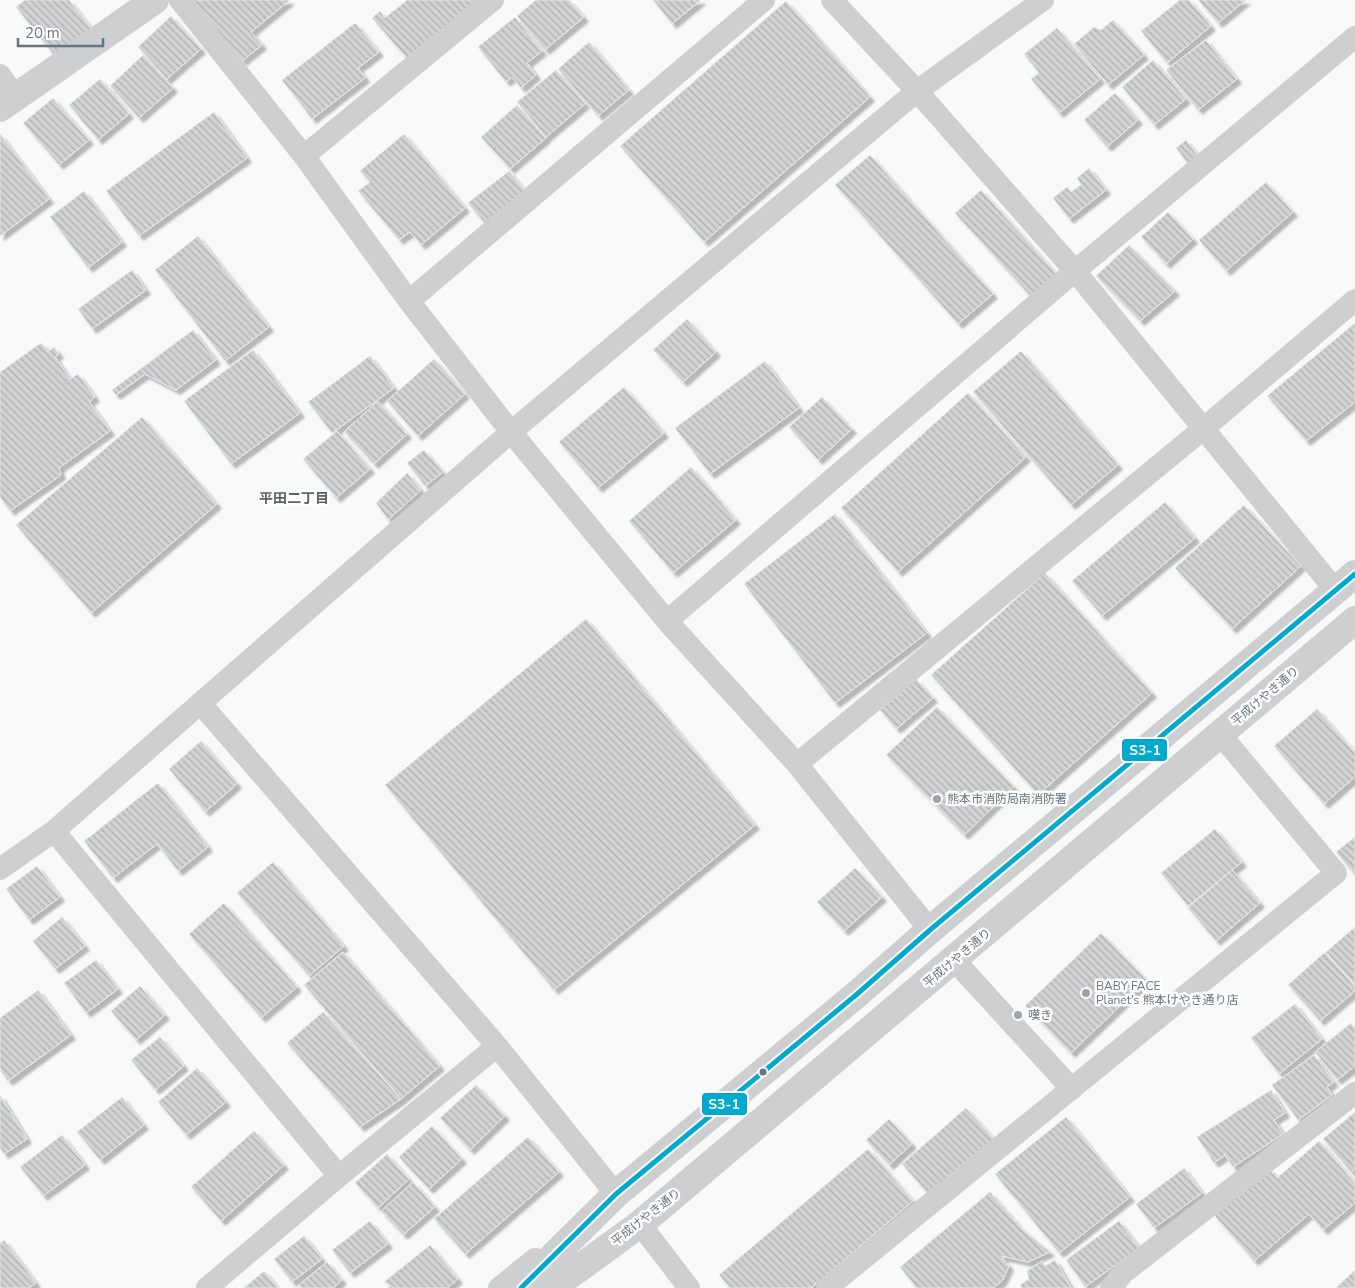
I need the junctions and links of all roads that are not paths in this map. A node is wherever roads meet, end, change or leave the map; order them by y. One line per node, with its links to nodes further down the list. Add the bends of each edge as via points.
1 (155, 0): 10 (street)
2 (180, 0): 11 (street)
3 (493, 0): 11 (street)
4 (764, 0): 14 (street)
5 (832, 0): 9 (street)
6 (1043, 0): 9 (street)
7 (1355, 37): 12 (street)
8 (0, 75): 10 (street)
9 (917, 91): 12 (street); 16 (street)
10 (8, 103)
11 (304, 156): 14 (street)
12 (1075, 271): 15 (street); 19 (street)
13 (1355, 300): 15 (street)
14 (409, 301): 16 (street)
15 (1203, 429): 17 (street); 22 (street)
16 (512, 432): 19 (street); 20 (street)
17 (1345, 583): 25 (street)
18 (1355, 620): 21 (street, 平成けやき通り)
19 (666, 621): 22 (street)
20 (201, 704): 23 (street); 27 (street)
21 (1220, 734): 26 (street, 平成けやき通り); 28 (street, via 1336,873)
22 (797, 764): 25 (street)
23 (54, 831): 24 (street); 30 (street)
24 (0, 870)
25 (930, 930): 31 (street)
26 (954, 960): 28 (street); 32 (street, 平成けやき通り)
27 (497, 1046): 30 (street); 31 (street)
28 (1072, 1089): 39 (street)
29 (1355, 1093): 40 (street, via 1123,1273)
30 (339, 1176): 33 (street)
31 (616, 1194): 34 (street); 35 (street)
32 (640, 1224): 36 (street, 平成けやき通り); 37 (street); 38 (street)
33 (207, 1288)
34 (499, 1288)
35 (521, 1288)
36 (552, 1288)
37 (570, 1288)
38 (689, 1288)
39 (827, 1288)
40 (1111, 1288)

